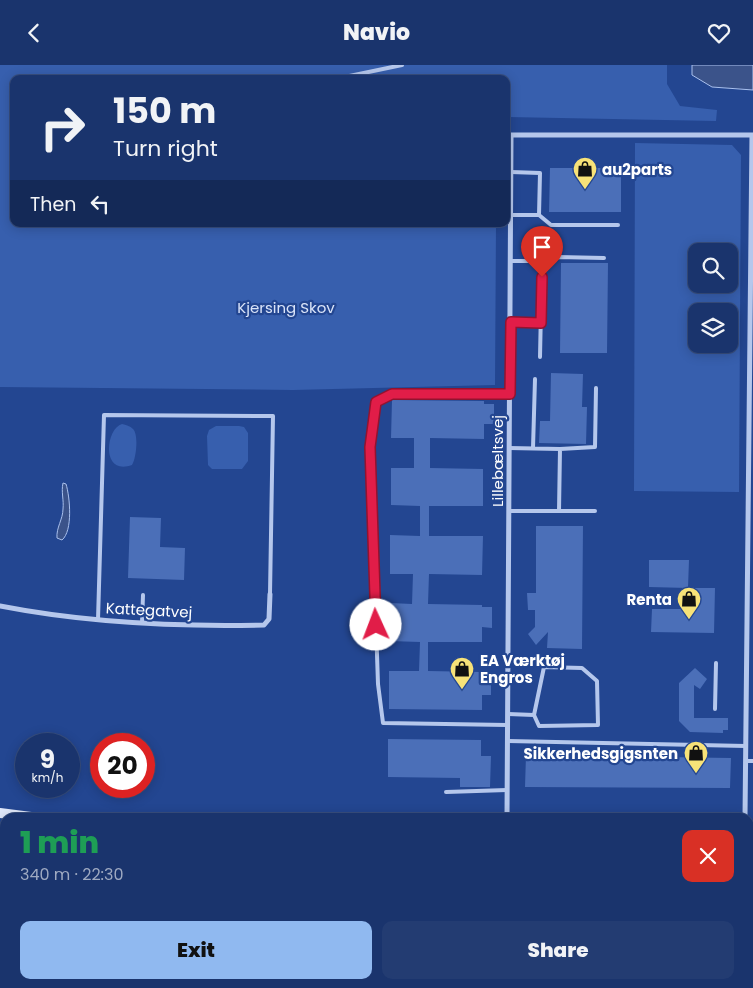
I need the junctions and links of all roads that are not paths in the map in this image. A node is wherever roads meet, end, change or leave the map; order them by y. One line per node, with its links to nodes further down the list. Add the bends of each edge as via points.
1 (402, 65): 2 (lane)
2 (354, 75)
3 (752, 135): 4 (street, Lillebæltsvej, via 511,135); 17 (street, Lillebæltsvej)
4 (511, 172): 5 (street, Lillebæltsvej); 6 (lane, via 540,173)
5 (510, 215): 6 (lane); 9 (street, Lillebæltsvej)
6 (540, 215): 7 (lane, via 551,225)
7 (618, 225)
8 (604, 258): 10 (lane, via 558,257)
9 (510, 261): 10 (lane); 11 (street, Lillebæltsvej)
10 (542, 261): 12 (lane)
11 (511, 322): 12 (lane); 16 (street, Lillebæltsvej)
12 (541, 323): 13 (lane)
13 (540, 357)
14 (535, 379): 19 (lane)
15 (596, 388): 20 (lane, via 595,447)
16 (510, 394): 18 (street, Lillebæltsvej); 36 (lane, via 392,394 376,402 370,447 378,685 383,723)
17 (751, 441): 21 (street, Lillebæltsvej)
18 (510, 448): 19 (lane); 22 (street, Lillebæltsvej)
19 (533, 448): 20 (lane)
20 (560, 449): 23 (lane)
21 (751, 494): 25 (street, Lillebæltsvej)
22 (509, 511): 23 (lane); 34 (street, Lillebæltsvej)
23 (559, 511): 24 (lane)
24 (595, 511)
25 (750, 511): 30 (street, Lillebæltsvej)
26 (270, 594): 29 (lane, via 274,416 104,415); 31 (street, Kattegatvej, via 269,619 264,625)
27 (143, 595): 31 (lane)
28 (0, 606): 29 (street, Kattegatvej)
29 (98, 620): 31 (street, Kattegatvej)
30 (750, 622): 38 (street, Lillebæltsvej)
31 (142, 623)
32 (716, 663): 33 (lane)
33 (714, 709)
34 (508, 714): 35 (lane); 36 (street, Lillebæltsvej)
35 (534, 715): 35 (lane, via 539,726 598,725 597,681 582,668 544,667)
36 (508, 725): 37 (street, Lillebæltsvej)
37 (507, 741): 38 (lane); 41 (street, Lillebæltsvej)
38 (746, 746): 39 (street, Lillebæltsvej)
39 (746, 761): 40 (lane); 44 (street, Lillebæltsvej)
40 (753, 761)
41 (507, 791): 42 (lane); 43 (street, Lillebæltsvej)
42 (446, 792)
43 (507, 813)
44 (745, 813)

